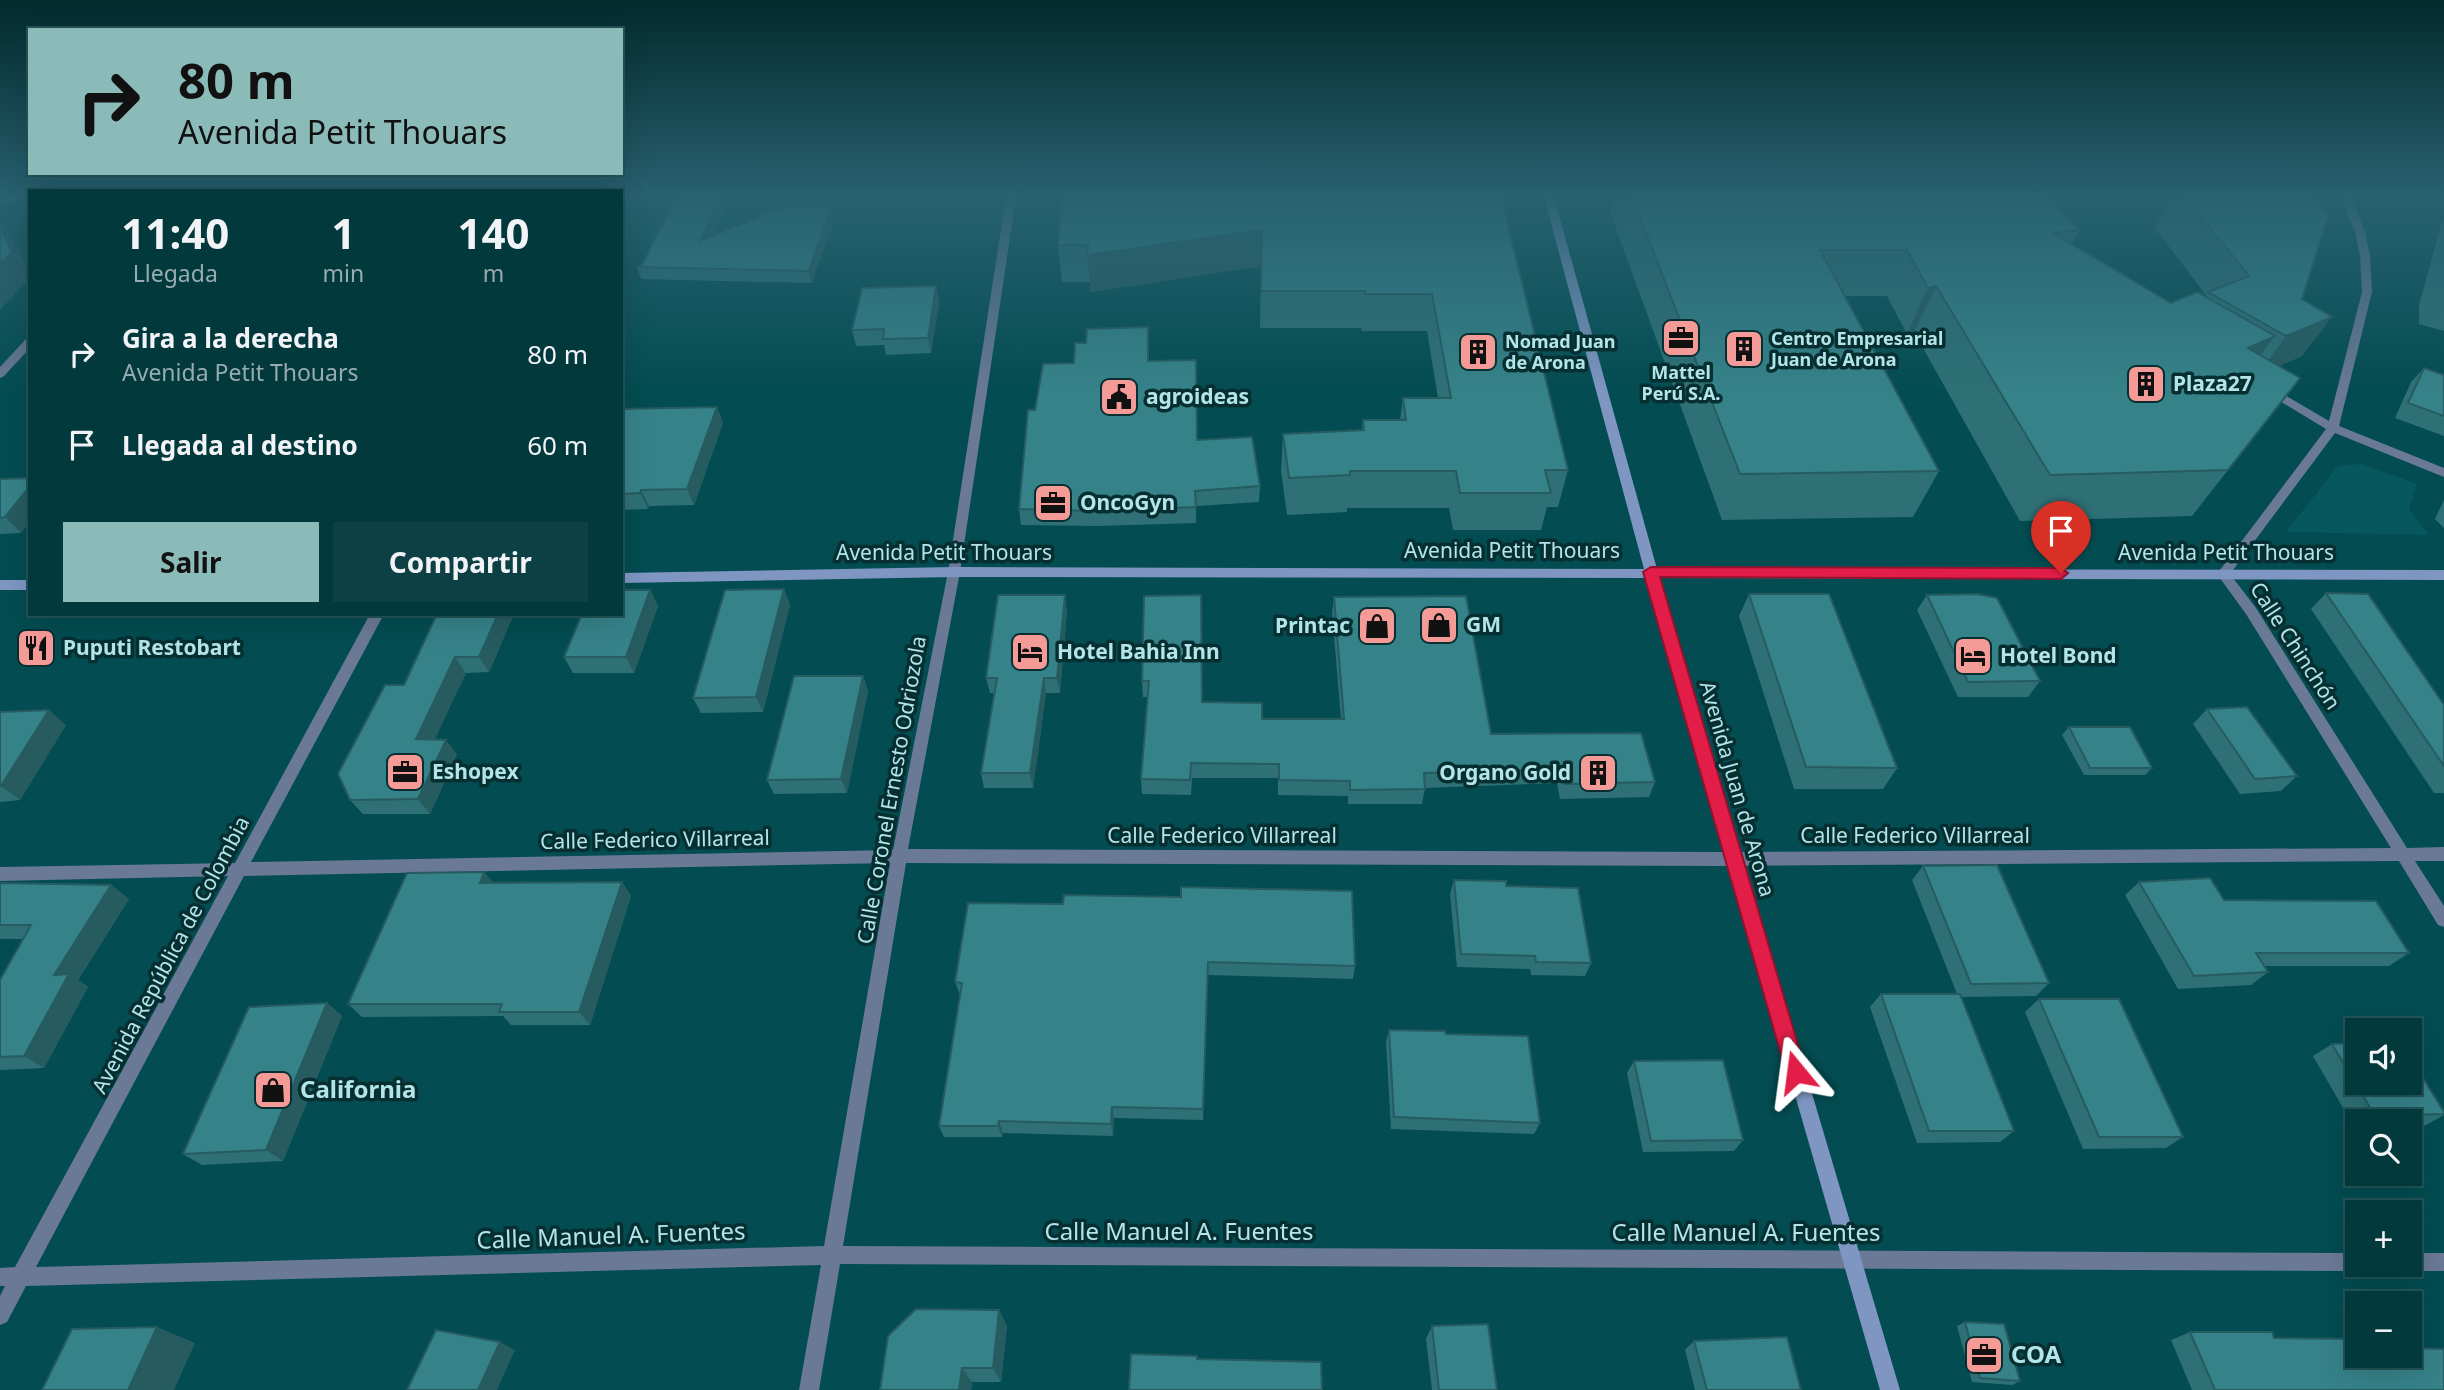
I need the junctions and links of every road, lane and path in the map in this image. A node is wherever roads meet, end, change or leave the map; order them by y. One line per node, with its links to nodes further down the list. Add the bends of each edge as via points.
1 (1001, 262): 9 (street, Calle Coronel Ernesto Odriozola)
2 (1567, 262): 10 (main road, Avenida Juan de Arona)
3 (2365, 262): 7 (street, Calle Chinchón, via 2367,292)
4 (28, 343): 5 (street)
5 (0, 374)
6 (2264, 388): 7 (street)
7 (2333, 428): 8 (street); 11 (street, Calle Chinchón)
8 (2444, 473)
9 (954, 572): 10 (main road, Avenida Petit Thouars); 13 (main road, Avenida Petit Thouars); 19 (street, Calle Coronel Ernesto Odriozola)
10 (1651, 572): 11 (main road, Avenida Petit Thouars); 20 (main road, Avenida Juan de Arona)
11 (2223, 574): 12 (main road, Avenida Petit Thouars); 17 (street, Calle Chinchón)
12 (2444, 575)
13 (623, 578)
14 (0, 585): 15 (main road)
15 (28, 585)
16 (376, 616): 21 (street, Avenida República de Colombia)
17 (2401, 854): 18 (street, Calle Federico Villarreal); 20 (street, Calle Federico Villarreal); 23 (street, Calle Chinchón)
18 (2444, 854)
19 (900, 856): 20 (street, Calle Federico Villarreal); 21 (street, Calle Federico Villarreal); 24 (street, Calle Coronel Ernesto Odriozola)
20 (1734, 858): 25 (main road, Avenida Juan de Arona)
21 (242, 869): 22 (street, Calle Federico Villarreal); 30 (street, Avenida República de Colombia)
22 (0, 874)
23 (2444, 920)
24 (833, 1255): 25 (street, Calle Manuel A. Fuentes); 30 (street, Calle Manuel A. Fuentes); 32 (street, Calle Coronel Ernesto Odriozola)
25 (1851, 1258): 26 (street, Calle Manuel A. Fuentes); 33 (main road, Avenida Juan de Arona)
26 (2345, 1262)
27 (2422, 1262): 28 (street)
28 (2444, 1262)
29 (0, 1277): 30 (street, Calle Manuel A. Fuentes)
30 (21, 1277): 31 (street, Avenida República de Colombia)
31 (0, 1315)
32 (808, 1390)
33 (1890, 1390)

